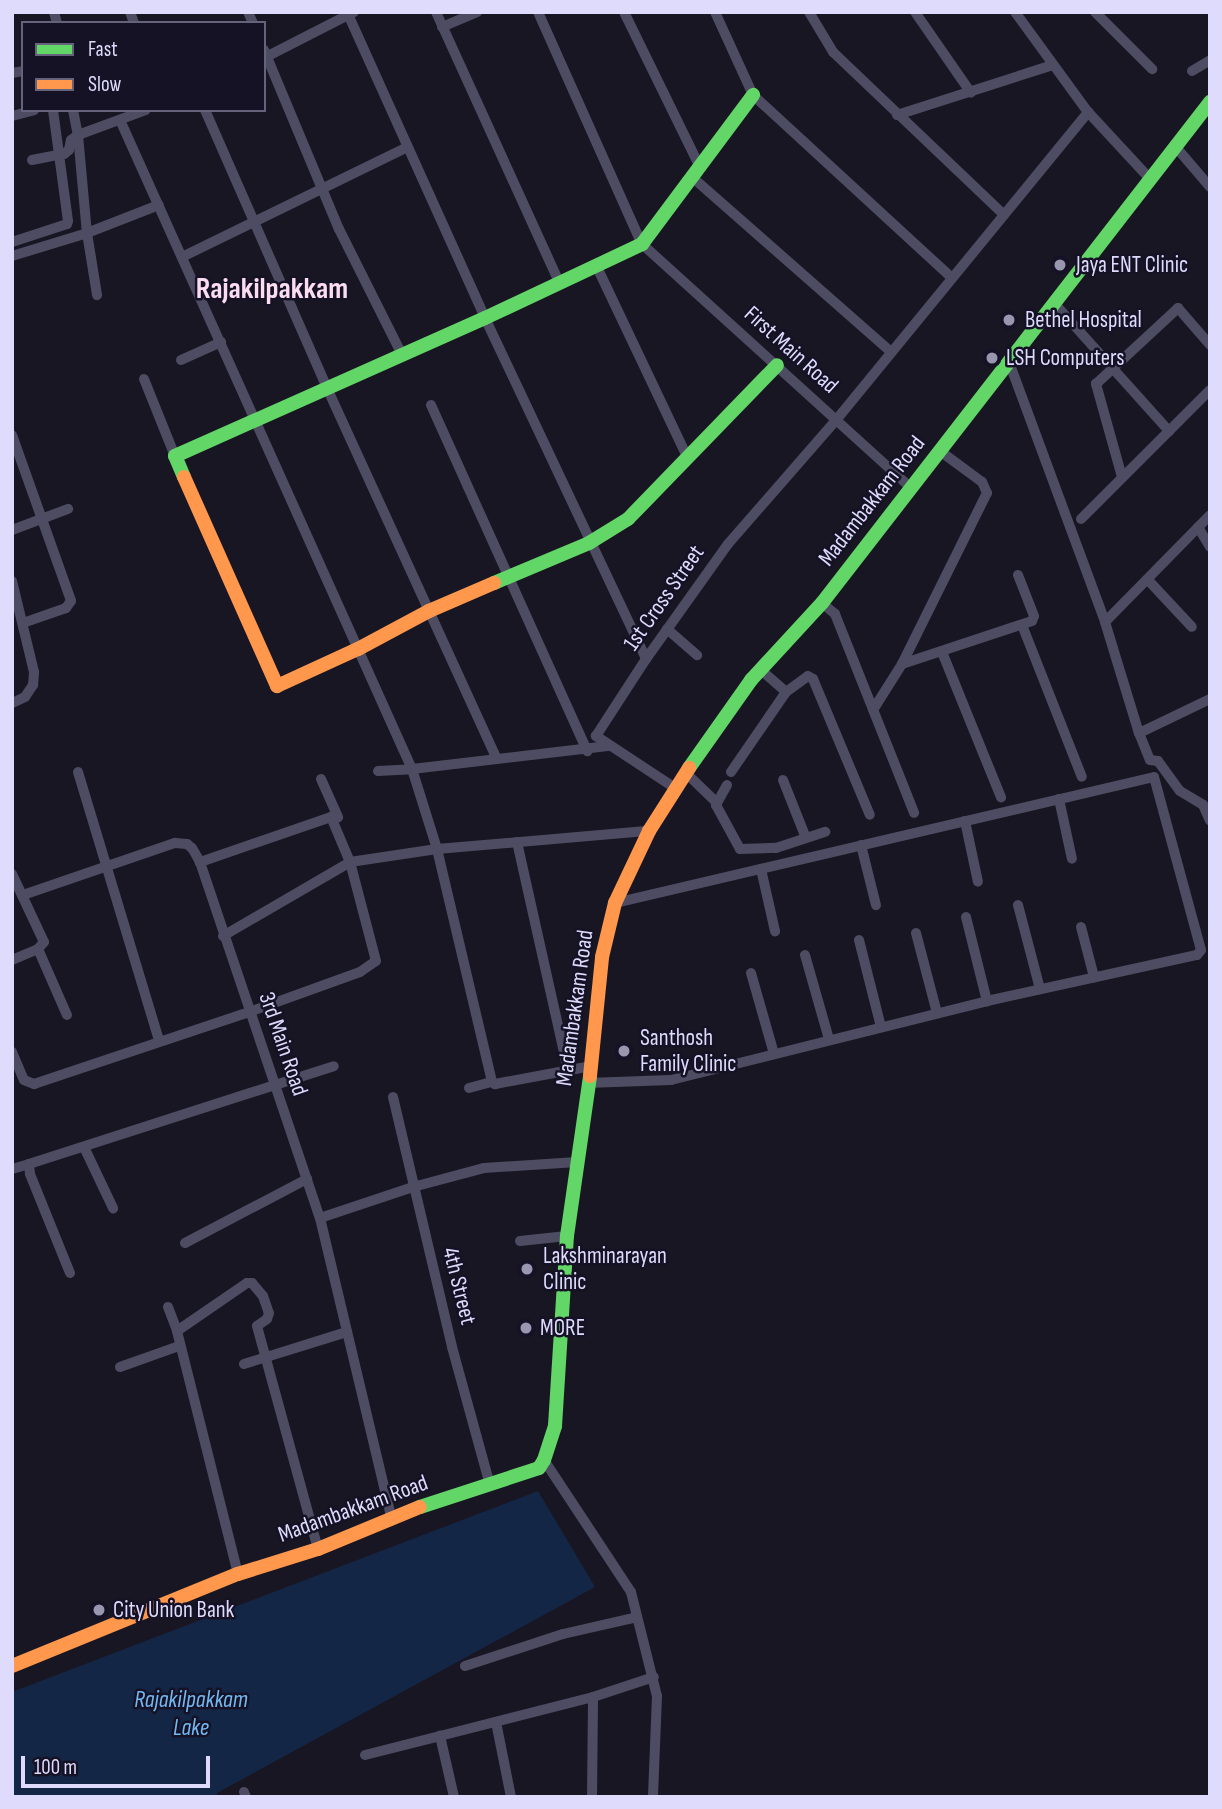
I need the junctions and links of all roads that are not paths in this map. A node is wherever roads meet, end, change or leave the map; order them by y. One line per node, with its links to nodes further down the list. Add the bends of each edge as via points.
1 (436, 12): 11 (street)
2 (477, 12): 11 (street)
3 (538, 12): 42 (street)
4 (624, 12): 33 (street)
5 (715, 12): 19 (street)
6 (809, 12): 26 (street, via 833,52)
7 (915, 12): 18 (street)
8 (1015, 12): 15 (street)
9 (1096, 12): 16 (street)
10 (350, 13): 12 (street); 30 (street)
11 (442, 27): 47 (street)
12 (266, 55)
13 (266, 57): 36 (street)
14 (1210, 60): 17 (street)
15 (1053, 65): 18 (street); 25 (street)
16 (1152, 69)
17 (1192, 71)
18 (971, 93): 26 (street)
19 (754, 95): 33 (street); 46 (street)
20 (1210, 102): 29 (street, Madambakkam Road)
21 (53, 112): 31 (street)
22 (73, 112): 28 (street)
23 (141, 112): 27 (street)
24 (206, 112): 39 (street)
25 (1088, 112): 34 (street); 38 (street, 1st Cross Street)
26 (897, 115): 38 (street)
27 (120, 120): 28 (street); 37 (street)
28 (78, 135): 31 (street, via 69,142 69,150); 40 (street)
29 (1175, 146): 34 (street, Madambakkam Road); 35 (street)
30 (408, 148): 36 (street); 50 (street)
31 (59, 155): 32 (street); 41 (street, via 67,224)
32 (32, 160)
33 (696, 172): 42 (street); 53 (street)
34 (1150, 179): 49 (street, Madambakkam Road)
35 (1210, 187)
36 (323, 190): 39 (street); 54 (street)
37 (159, 205): 40 (street); 44 (street)
38 (1004, 215): 46 (street, 1st Cross Street)
39 (254, 223): 44 (street); 60 (street)
40 (87, 233): 43 (street); 48 (street)
41 (12, 242)
42 (642, 244): 45 (street); 57 (street, First Main Road)
43 (12, 256)
44 (182, 257): 51 (street)
45 (596, 265): 47 (street); 69 (street)
46 (952, 278): 53 (street, 1st Cross Street)
47 (559, 282): 50 (street)
48 (97, 295)
49 (1055, 304): 56 (street, Madambakkam Road); 58 (street)
50 (485, 318): 54 (street); 78 (street)
51 (221, 342): 55 (street); 63 (street)
52 (1210, 345): 58 (street, via 1178,308)
53 (891, 352): 64 (street, 1st Cross Street)
54 (402, 355): 60 (street)
55 (181, 360)
56 (1009, 362): 67 (street, Madambakkam Road); 86 (street)
57 (777, 365): 64 (street, First Main Road); 69 (street)
58 (1113, 368): 65 (street); 70 (street, via 1096,384)
59 (144, 379): 68 (street)
60 (327, 388): 63 (street); 85 (street)
61 (1210, 390): 65 (street)
62 (431, 405): 81 (street)
63 (255, 419): 68 (street); 91 (street)
64 (836, 419): 71 (street, First Main Road); 90 (street, 1st Cross Street, via 729,544)
65 (1169, 431): 70 (street)
66 (12, 435): 74 (street)
67 (940, 451): 71 (street, Madambakkam Road); 95 (street, via 982,482 987,493)
68 (176, 456): 91 (street, via 277,686)
69 (688, 459): 78 (street, via 628,519)
70 (1122, 477): 75 (street)
71 (911, 488): 84 (street, Madambakkam Road)
72 (68, 509): 74 (street)
73 (1210, 515): 76 (street)
74 (42, 518): 77 (street); 87 (street, via 71,601 66,608)
75 (1082, 519)
76 (1198, 527): 79 (street); 83 (street)
77 (12, 530)
78 (589, 543): 81 (street); 94 (street)
79 (1210, 547)
80 (1018, 575): 88 (street, via 1034,616)
81 (508, 577): 85 (street); 101 (street)
82 (12, 580): 87 (street)
83 (1148, 580): 86 (street); 89 (street)
84 (822, 603): 96 (street, Madambakkam Road); 100 (street, via 835,614)
85 (429, 611): 91 (street); 106 (street)
86 (1105, 622): 102 (street)
87 (23, 624): 99 (street, via 33,685 25,697)
88 (1022, 625): 92 (street); 112 (street)
89 (1192, 628)
90 (667, 629): 93 (street); 94 (street, 1st Cross Street)
91 (358, 649): 107 (street)
92 (942, 652): 95 (street); 117 (street)
93 (697, 655)
94 (646, 659): 103 (street, 1st Cross Street)
95 (902, 664): 100 (street)
96 (761, 670): 97 (street); 111 (street, Madambakkam Road)
97 (786, 692): 110 (street); 122 (street, via 808,676 813,679)
98 (1210, 699): 102 (street)
99 (12, 703)
100 (873, 710): 121 (street)
101 (581, 733): 103 (street); 105 (street)
102 (1139, 733): 125 (street, via 1150,760 1158,761 1180,790 1203,806)
103 (596, 736): 104 (street)
104 (608, 746): 105 (street); 116 (street)
105 (587, 751): 106 (street)
106 (497, 759): 107 (street)
107 (412, 769): 108 (street); 131 (street)
108 (378, 771)
109 (78, 772): 135 (street)
110 (731, 772)
111 (686, 773): 116 (street, Madambakkam Road); 119 (street)
112 (1082, 777)
113 (321, 779): 123 (street)
114 (783, 780): 128 (street)
115 (727, 785): 119 (street)
116 (675, 788): 126 (street, Madambakkam Road)
117 (1000, 797)
118 (1059, 799): 124 (street); 132 (street); 153 (street, via 1154,777 1201,945 1197,955)
119 (716, 802): 128 (street, via 740,849 776,848)
120 (350, 812): 123 (street)
121 (915, 813)
122 (870, 815)
123 (337, 819): 133 (street, via 331,817); 134 (street)
124 (965, 821): 130 (street); 138 (street)
125 (1210, 821)
126 (649, 831): 129 (street); 140 (street, Madambakkam Road)
127 (825, 832): 128 (street)
128 (806, 838)
129 (517, 842): 131 (street); 166 (street)
130 (861, 845): 136 (street); 141 (street)
131 (437, 849): 134 (street); 167 (street)
132 (1072, 859)
133 (200, 862): 135 (street, via 192,848 182,843); 147 (street, 3rd Main Road)
134 (351, 862): 147 (street); 156 (street, via 376,961 360,972)
135 (107, 865): 139 (street); 161 (street)
136 (761, 869): 140 (street); 145 (street)
137 (12, 874): 139 (street)
138 (978, 882)
139 (23, 895): 149 (street, via 43,937)
140 (615, 903): 165 (street, Madambakkam Road, via 602,957)
141 (876, 905)
142 (1018, 905): 154 (street)
143 (966, 917): 155 (street)
144 (1081, 927): 153 (street)
145 (775, 931)
146 (916, 933): 157 (street)
147 (223, 936): 156 (street, 3rd Main Road)
148 (859, 940): 159 (street)
149 (38, 949): 151 (street); 158 (street)
150 (805, 955): 160 (street)
151 (12, 960)
152 (751, 972): 163 (street)
153 (1094, 977): 154 (street)
154 (1040, 989): 155 (street)
155 (987, 1000): 157 (street)
156 (249, 1012): 161 (street); 169 (street, 3rd Main Road)
157 (937, 1013): 159 (street)
158 (67, 1015)
159 (881, 1027): 160 (street)
160 (829, 1039): 163 (street)
161 (159, 1041): 162 (street, via 34,1084 24,1080)
162 (12, 1052)
163 (774, 1054): 168 (street, via 671,1080)
164 (334, 1066): 169 (street)
165 (591, 1066): 166 (street); 168 (street, Madambakkam Road)
166 (568, 1071): 167 (street)
167 (492, 1082): 170 (street)
168 (587, 1083): 173 (street, Madambakkam Road)
169 (275, 1085): 172 (street); 176 (street, 3rd Main Road)
170 (469, 1088)
171 (393, 1097): 177 (street, 4th Street)
172 (84, 1147): 174 (street); 178 (street)
173 (577, 1162): 177 (street, via 503,1164); 180 (street, Madambakkam Road)
174 (29, 1164): 175 (street); 183 (street)
175 (12, 1169)
176 (307, 1179): 179 (street, 3rd Main Road); 182 (street)
177 (413, 1187): 179 (street); 192 (street, 4th Street)
178 (113, 1208)
179 (320, 1218): 186 (street, 3rd Main Road)
180 (567, 1236): 181 (street); 191 (street, Madambakkam Road, via 555,1426)
181 (520, 1241)
182 (185, 1243)
183 (70, 1273)
184 (168, 1307): 185 (street)
185 (177, 1331): 187 (street); 188 (street, via 252,1283 269,1313 257,1326)
186 (347, 1332): 188 (street); 193 (street, 3rd Main Road)
187 (179, 1346): 190 (street); 195 (street)
188 (266, 1357): 189 (street); 194 (street)
189 (244, 1364)
190 (120, 1367)
191 (544, 1460): 192 (street, Madambakkam Road, via 539,1468); 196 (street, via 620,1573)
192 (490, 1485): 193 (street, Madambakkam Road)
193 (391, 1517): 194 (street, Madambakkam Road)
194 (318, 1549): 195 (street, Madambakkam Road)
195 (238, 1574): 197 (street, Madambakkam Road)
196 (637, 1616): 198 (street); 199 (street)
197 (12, 1666)
198 (465, 1666)
199 (653, 1677): 200 (street); 207 (street, via 657,1696)
200 (593, 1697): 201 (street); 206 (street)
201 (496, 1721): 202 (street); 205 (street)
202 (440, 1736): 203 (street); 204 (street)
203 (365, 1755)
204 (454, 1797)
205 (510, 1797)
206 (592, 1797)
207 (653, 1797)

